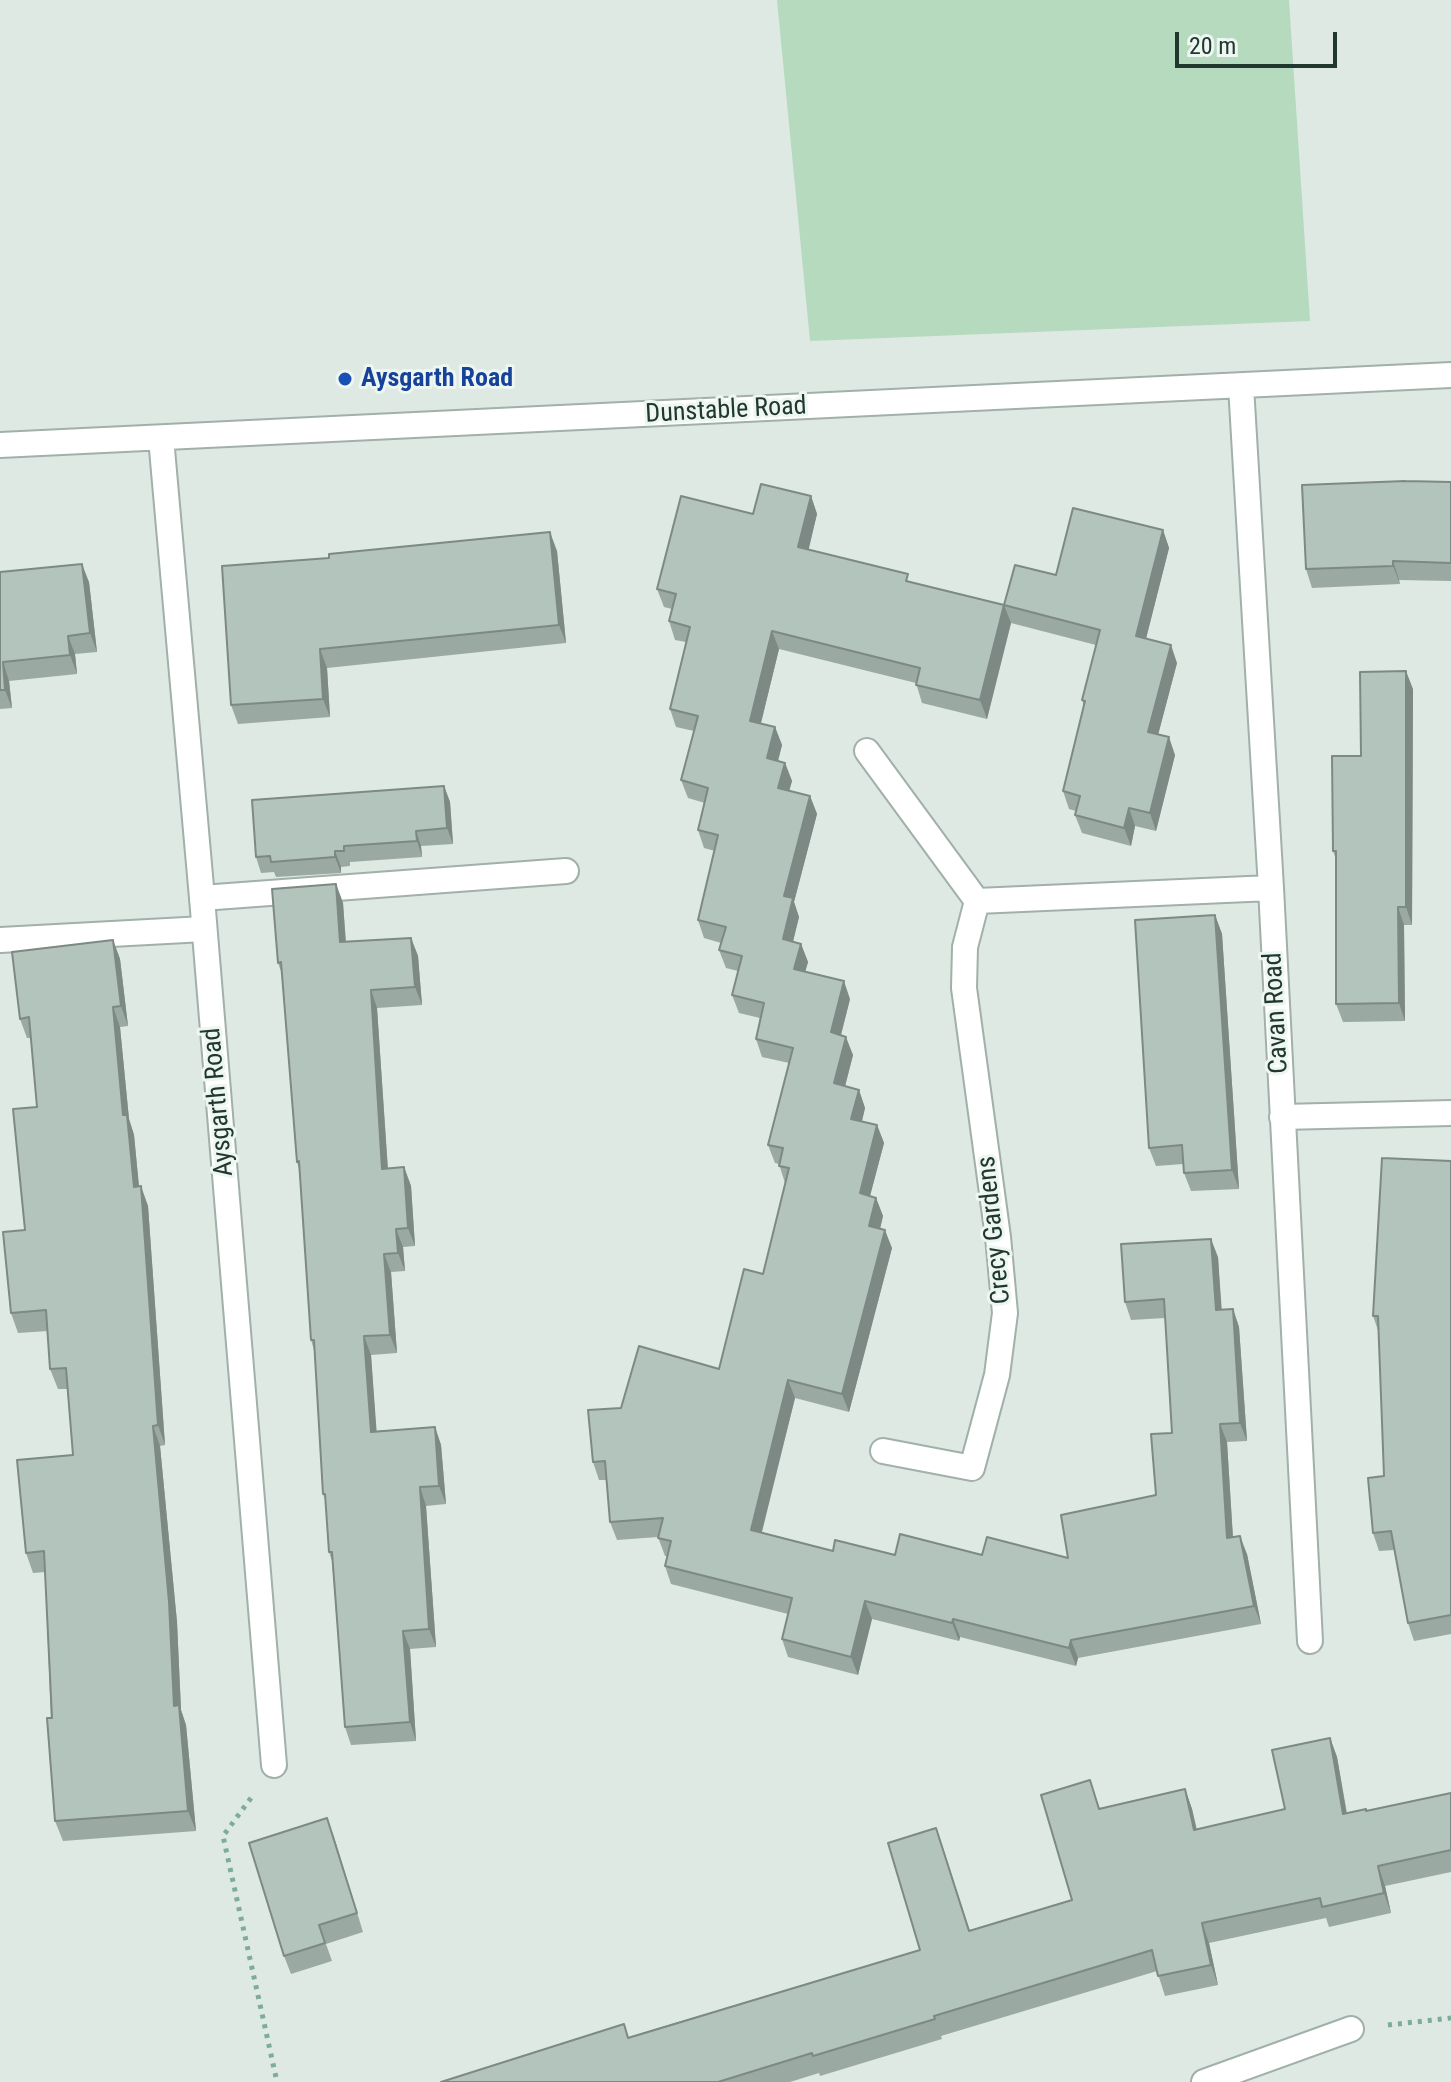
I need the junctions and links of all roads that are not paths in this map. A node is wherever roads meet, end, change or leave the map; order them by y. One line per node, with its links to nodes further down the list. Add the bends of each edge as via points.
1 (1451, 375): 2 (street, Dunstable Road)
2 (1241, 386): 3 (street, Dunstable Road); 7 (street, Cavan Road)
3 (161, 438): 4 (street, Dunstable Road); 8 (street, Aysgarth Road)
4 (0, 445)
5 (867, 751): 9 (street)
6 (566, 871): 8 (street)
7 (1271, 888): 9 (street); 13 (street, Cavan Road)
8 (202, 898): 10 (street, Aysgarth Road)
9 (977, 901): 14 (street, Crecy Gardens, via 965,947 964,988 1005,1313 997,1375 972,1468)
10 (204, 929): 11 (street); 16 (street, Aysgarth Road)
11 (0, 940)
12 (1451, 1113): 13 (street)
13 (1282, 1117): 15 (street, Cavan Road)
14 (883, 1451)
15 (1310, 1641)
16 (274, 1765)
17 (1351, 2029): 18 (street)
18 (1204, 2082)

